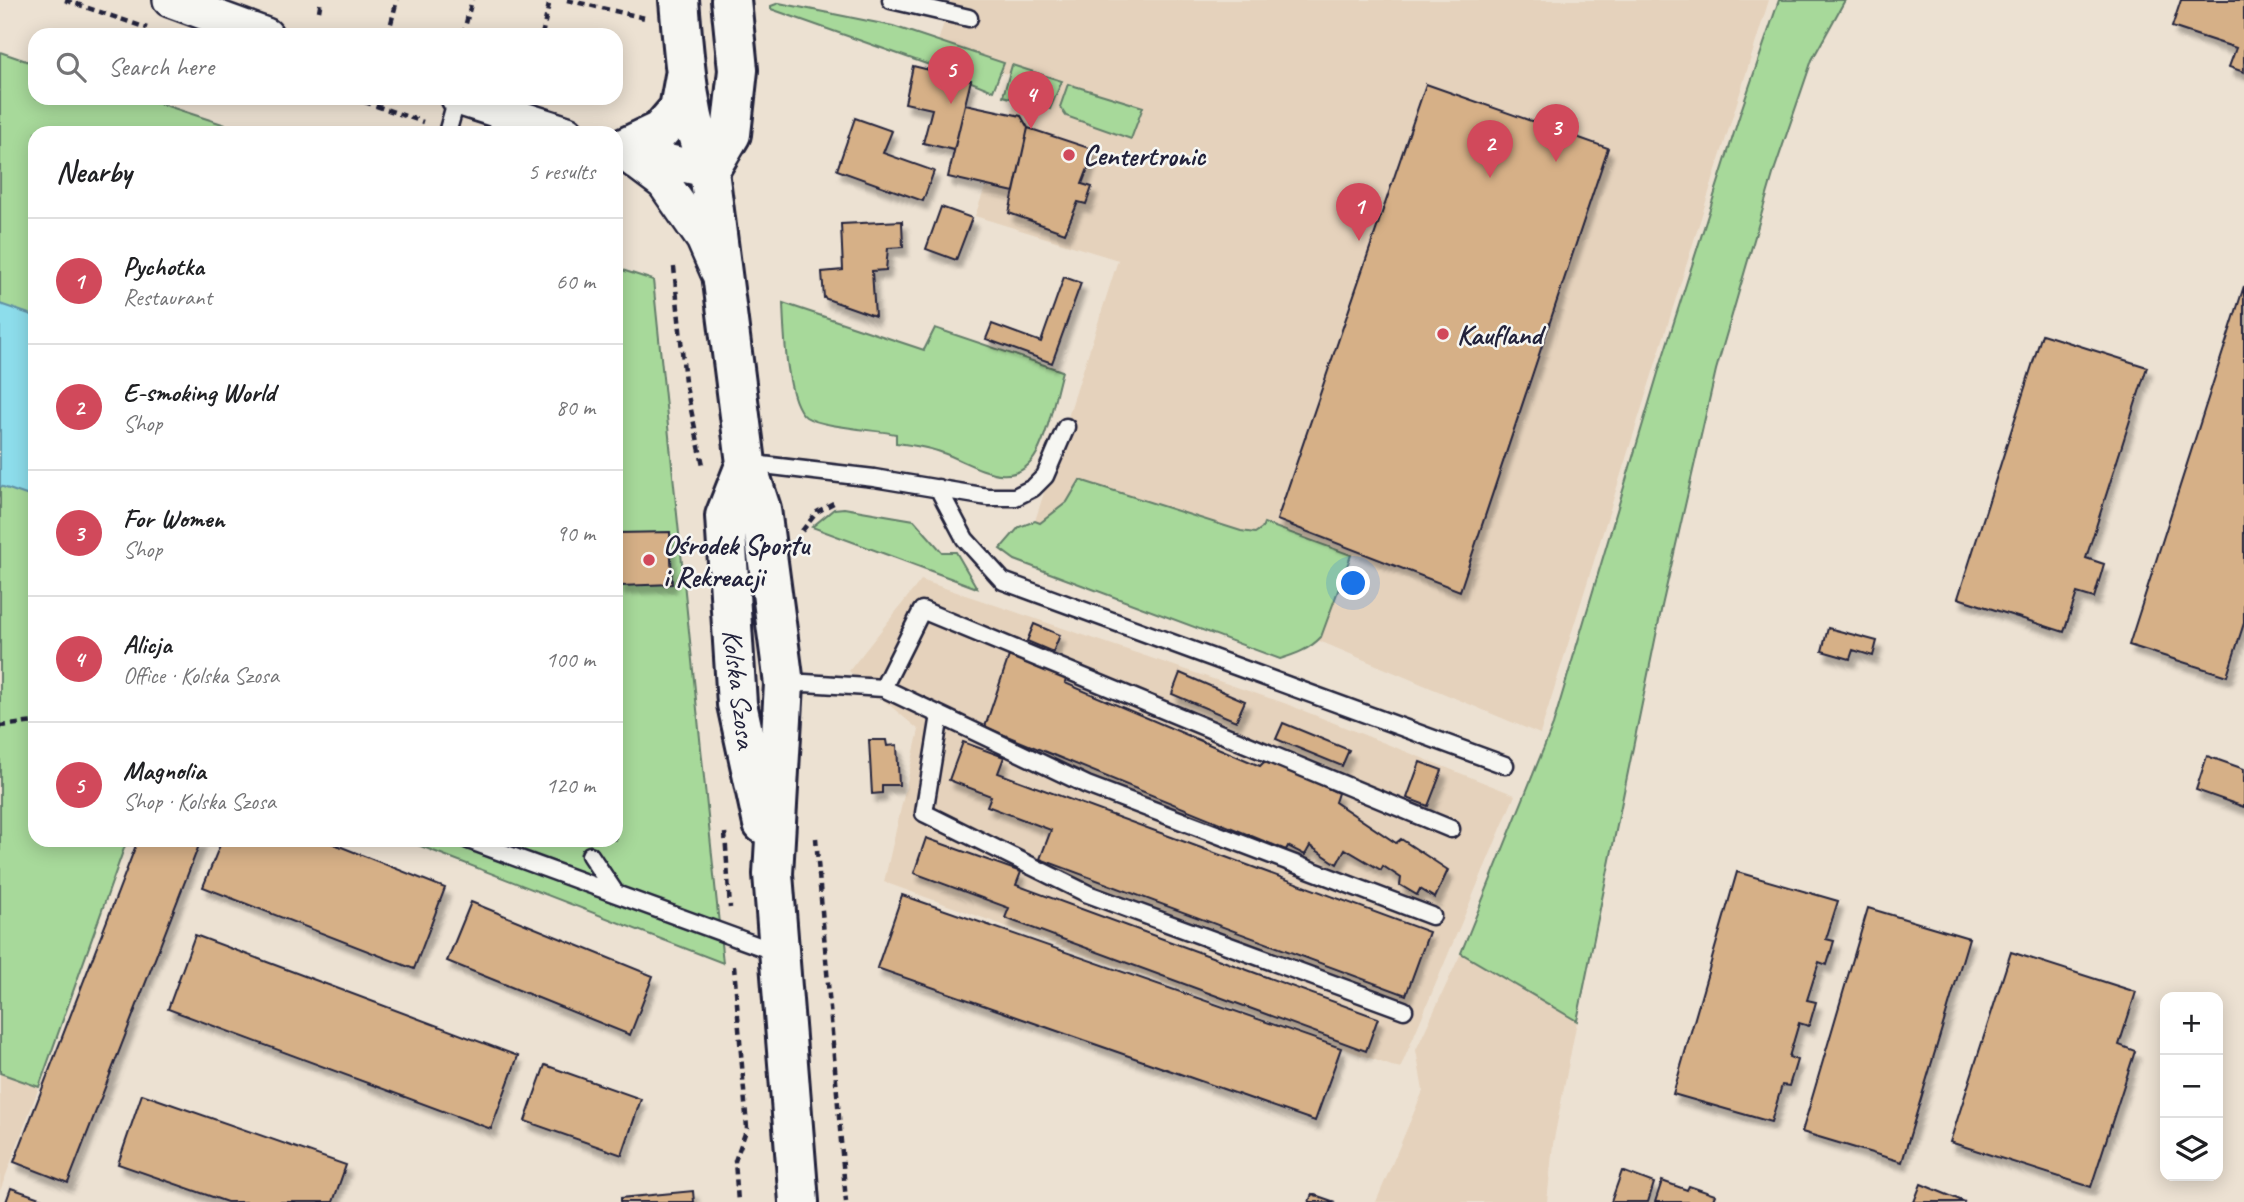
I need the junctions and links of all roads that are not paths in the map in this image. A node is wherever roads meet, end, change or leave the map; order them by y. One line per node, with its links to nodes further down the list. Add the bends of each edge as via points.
1 (170, 0): 4 (street)
2 (731, 0): 16 (street, via 738,70 731,134)
3 (891, 0): 6 (lane)
4 (214, 7): 7 (street)
5 (668, 10): 8 (street, Kolska Szosa)
6 (968, 18)
7 (253, 28)
8 (685, 74): 13 (street, Kolska Szosa, via 679,109 673,117 660,131); 16 (street, Kolska Szosa, via 698,142)
9 (456, 105): 11 (lane)
10 (480, 105): 12 (street)
11 (449, 126)
12 (545, 126)
13 (623, 147)
14 (623, 150): 16 (street)
15 (623, 153): 17 (street, via 664,183 704,239)
16 (709, 171): 17 (street, Kolska Szosa)
17 (722, 283): 19 (street, Kolska Szosa)
18 (1066, 427): 20 (lane, via 1045,476 1033,488 1014,497 988,497)
19 (746, 463): 20 (lane); 21 (street, Kolska Szosa, via 761,509); 28 (street, Kolska Szosa, via 725,516 730,615 737,704)
20 (938, 488): 24 (lane, via 965,538 1003,581)
21 (784, 684): 22 (lane); 28 (street, Kolska Szosa)
22 (883, 688): 23 (lane); 25 (lane, via 922,610)
23 (940, 715): 30 (lane, via 1087,785); 32 (lane, via 924,813 1088,894)
24 (1505, 765)
25 (1451, 829)
26 (487, 847): 29 (lane)
27 (590, 855): 29 (lane)
28 (773, 874): 31 (street, Kolska Szosa)
29 (616, 894): 31 (lane)
30 (1432, 916)
31 (779, 954): 33 (street, Kolska Szosa)
32 (1404, 1010)
33 (799, 1202)

